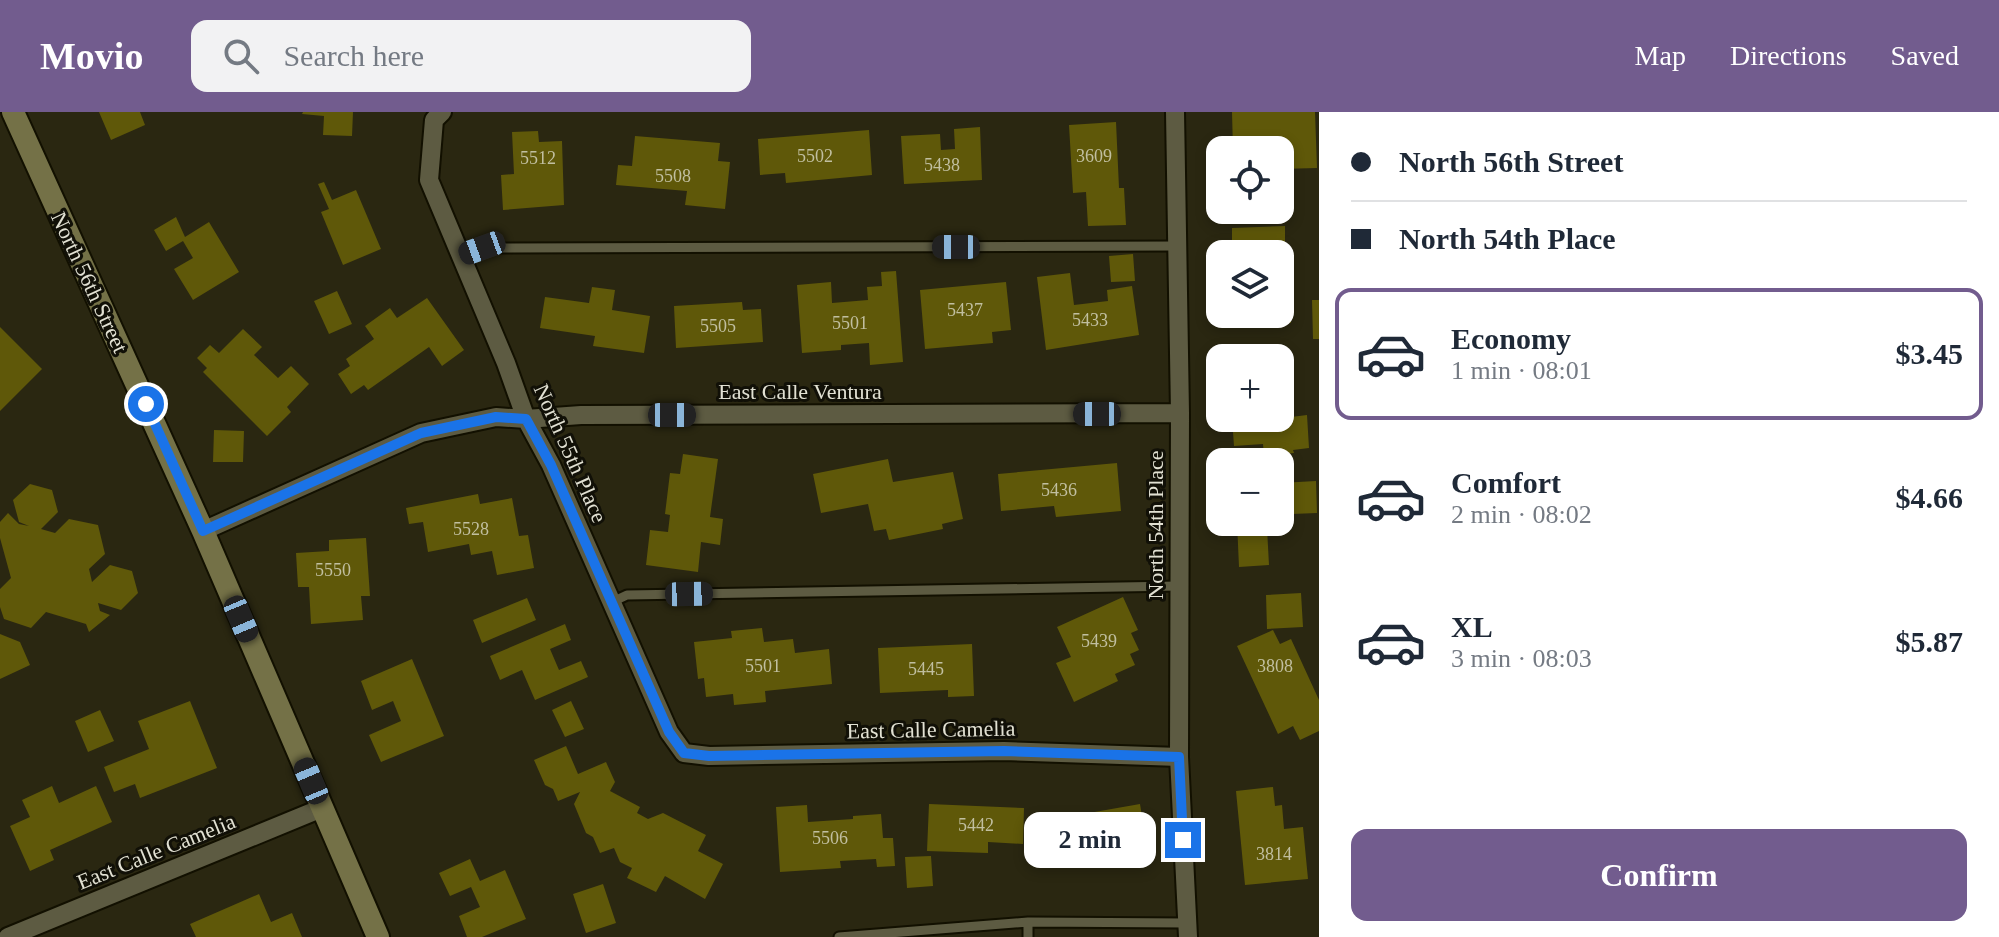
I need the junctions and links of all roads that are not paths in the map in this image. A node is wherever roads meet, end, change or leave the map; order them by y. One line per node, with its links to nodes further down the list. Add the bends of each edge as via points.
1 (13, 112): 8 (main road, North 56th Street)
2 (1175, 112): 4 (street, North 54th Place)
3 (438, 116): 5 (street, North 55th Place, via 429,180)
4 (1177, 246): 5 (lane, via 482,248); 6 (street, North 54th Place)
5 (461, 256): 7 (street, North 55th Place)
6 (1180, 413): 7 (street, East Calle Ventura); 9 (street, North 54th Place)
7 (526, 419): 8 (street, East Calle Ventura, via 496,417 421,433); 10 (street, North 55th Place)
8 (203, 531): 13 (main road, North 56th Street)
9 (1179, 586): 10 (lane, via 627,595); 12 (street, North 54th Place)
10 (612, 602): 11 (street, North 55th Place, via 669,732)
11 (684, 753): 12 (street, East Calle Camelia, via 1004,751)
12 (1179, 757): 15 (street, North 54th Place)
13 (322, 808): 16 (street, East Calle Camelia); 17 (main road, North 56th Street)
14 (1028, 922): 15 (lane); 18 (lane); 19 (lane)
15 (1187, 930)
16 (8, 937)
17 (378, 937)
18 (839, 937)
19 (1028, 937)

